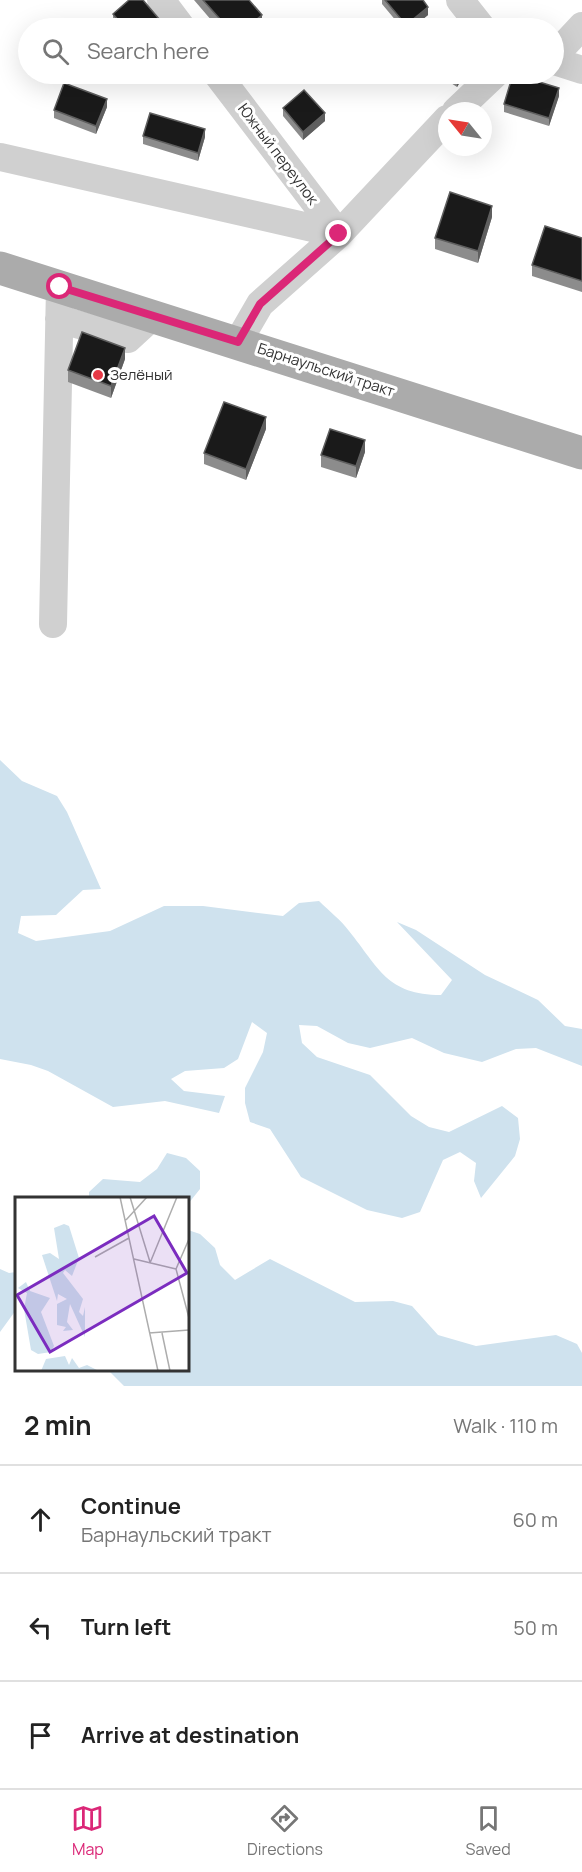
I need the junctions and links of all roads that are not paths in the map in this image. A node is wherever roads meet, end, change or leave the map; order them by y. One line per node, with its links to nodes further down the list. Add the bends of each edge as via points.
1 (161, 0): 3 (street)
2 (460, 0): 4 (street)
3 (174, 18)
4 (474, 18)
5 (582, 26): 6 (street)
6 (564, 45)
7 (564, 65): 8 (street)
8 (582, 70)
9 (225, 84): 14 (street, Южный переулок)
10 (484, 84): 11 (street)
11 (465, 102)
12 (438, 129): 14 (street)
13 (0, 157): 14 (street)
14 (339, 234): 17 (street, via 260,304)
15 (0, 268): 16 (main road, Барнаульский тракт)
16 (59, 303): 17 (main road, Барнаульский тракт, via 153,316); 19 (street)
17 (238, 342): 18 (main road, Барнаульский тракт)
18 (582, 453)
19 (53, 624)

